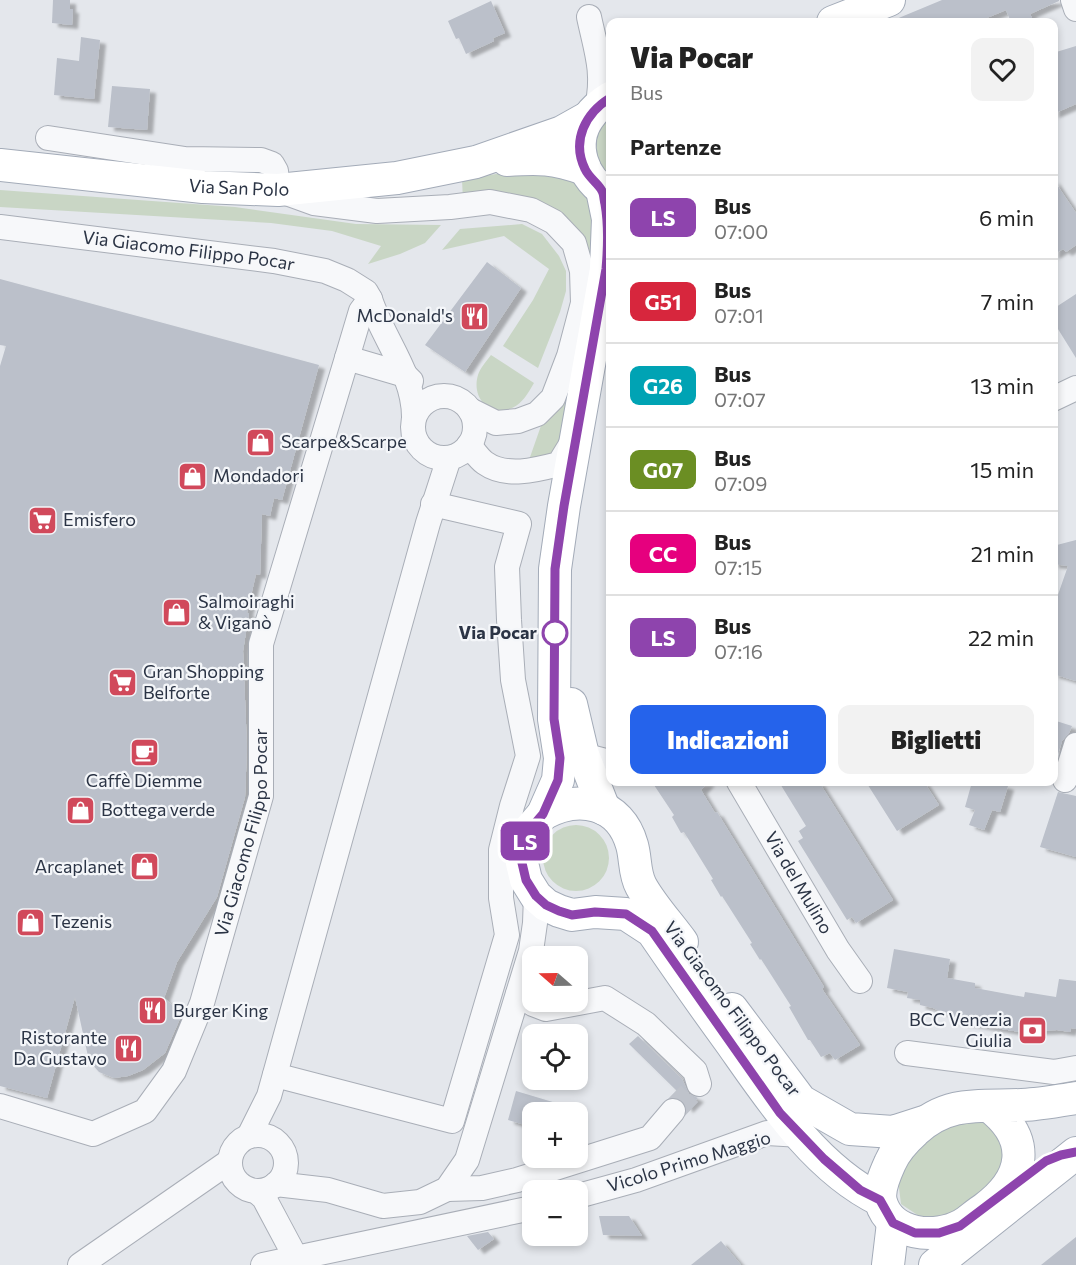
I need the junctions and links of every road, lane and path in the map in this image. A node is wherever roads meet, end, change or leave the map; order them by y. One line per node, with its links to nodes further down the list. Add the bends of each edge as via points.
1 (889, 0): 5 (main road)
2 (1073, 0): 4 (street)
3 (585, 9): 6 (street); 7 (street, via 601,73)
4 (1076, 9)
5 (842, 18)
6 (606, 44)
7 (598, 108): 9 (main road, Via San Polo, via 562,132); 11 (main road, via 580,143 581,157)
8 (48, 138): 12 (street, via 185,159 261,160 272,164 276,171)
9 (476, 162): 11 (main road, Via San Polo, via 558,160); 12 (main road, Via San Polo, via 397,178)
10 (0, 165): 12 (main road, Via San Polo, via 203,187)
11 (599, 185): 13 (main road)
12 (278, 190): 23 (street, via 314,203 377,211 490,202 531,210 554,222 574,243 582,270 583,303 553,398 537,414 518,421 496,423)
13 (606, 211)
14 (0, 226): 16 (street, Via Giacomo Filippo Pocar, via 284,263 346,280 366,292)
15 (606, 269): 25 (main road)
16 (370, 299): 17 (street, Via Giacomo Filippo Pocar, via 362,311); 19 (street, Via Giacomo Filippo Pocar)
17 (347, 357): 19 (street); 48 (street, Via Giacomo Filippo Pocar, via 261,644 261,796 202,1003 174,1071 145,1112 93,1134)
18 (606, 361): 30 (main road, Via Giacomo Filippo Pocar, via 573,571 570,710)
19 (405, 375): 21 (street, via 423,392); 24 (street, Via Giacomo Filippo Pocar, via 414,399)
20 (1076, 388): 22 (street)
21 (438, 396): 23 (street, via 460,399); 24 (street, via 423,403)
22 (1058, 397)
23 (470, 410): 27 (street, via 475,428)
24 (414, 417): 26 (street, via 414,435)
25 (580, 418): 27 (street, via 572,444 559,464 531,472 500,470); 34 (main road, via 555,569 554,719 560,758 558,780)
26 (424, 451): 27 (street, via 440,458); 28 (street)
27 (459, 451): 28 (street)
28 (433, 504): 46 (street); 46 (street, via 519,524 507,567 509,620 513,680 528,756 501,850 501,898 507,936 452,1121)
29 (1076, 745): 31 (street)
30 (597, 758): 33 (main road, Via Giacomo Filippo Pocar)
31 (1065, 780)
32 (741, 786): 41 (street, Via del Mulino)
33 (604, 809): 34 (main road, via 589,803 573,803); 35 (main road, Via Giacomo Filippo Pocar, via 627,832)
34 (543, 814): 36 (main road, via 531,828 522,863)
35 (633, 864): 37 (main road, via 630,880 621,894 609,905); 51 (main road, Via Giacomo Filippo Pocar, via 640,885 801,1101 850,1129 893,1132)
36 (536, 896): 37 (main road, Via Giacomo Filippo Pocar, via 559,911); 38 (street)
37 (584, 913): 39 (street, via 550,928); 52 (main road, Via Giacomo Filippo Pocar, via 626,914 652,931 780,1113)
38 (532, 946)
39 (535, 946)
40 (522, 980): 42 (street)
41 (860, 981)
42 (518, 993): 45 (street, via 546,1008 605,998 646,1024 695,1071); 56 (street, via 467,1160)
43 (907, 1053): 44 (street, via 1054,1072)
44 (1076, 1068)
45 (699, 1084)
46 (272, 1085): 53 (street)
47 (1076, 1098): 49 (main road)
48 (0, 1106)
49 (988, 1106): 51 (main road, via 953,1108); 58 (main road, via 1003,1116 1015,1134 1019,1152 1008,1187)
50 (673, 1111): 56 (street, via 650,1138 518,1180 482,1188)
51 (924, 1122): 60 (main road, via 892,1158 883,1179)
52 (801, 1135): 57 (street, Vicolo Primo Maggio, via 767,1133); 60 (main road, Via Giacomo Filippo Pocar)
53 (259, 1137): 55 (street, via 235,1146); 55 (street, via 281,1148 285,1156)
54 (1076, 1152): 58 (main road, via 1046,1161); 67 (main road)
55 (257, 1177): 56 (street, via 328,1190 383,1206 420,1202); 62 (street); 63 (street, via 152,1217)
56 (447, 1189)
57 (588, 1193)
58 (995, 1201): 61 (main road)
59 (522, 1210): 62 (street)
60 (887, 1211): 61 (main road, via 915,1233 939,1233); 65 (main road)
61 (960, 1226): 66 (main road)
62 (296, 1258): 64 (street)
63 (80, 1265)
64 (262, 1265)
65 (888, 1265)
66 (923, 1265)
67 (935, 1265)

